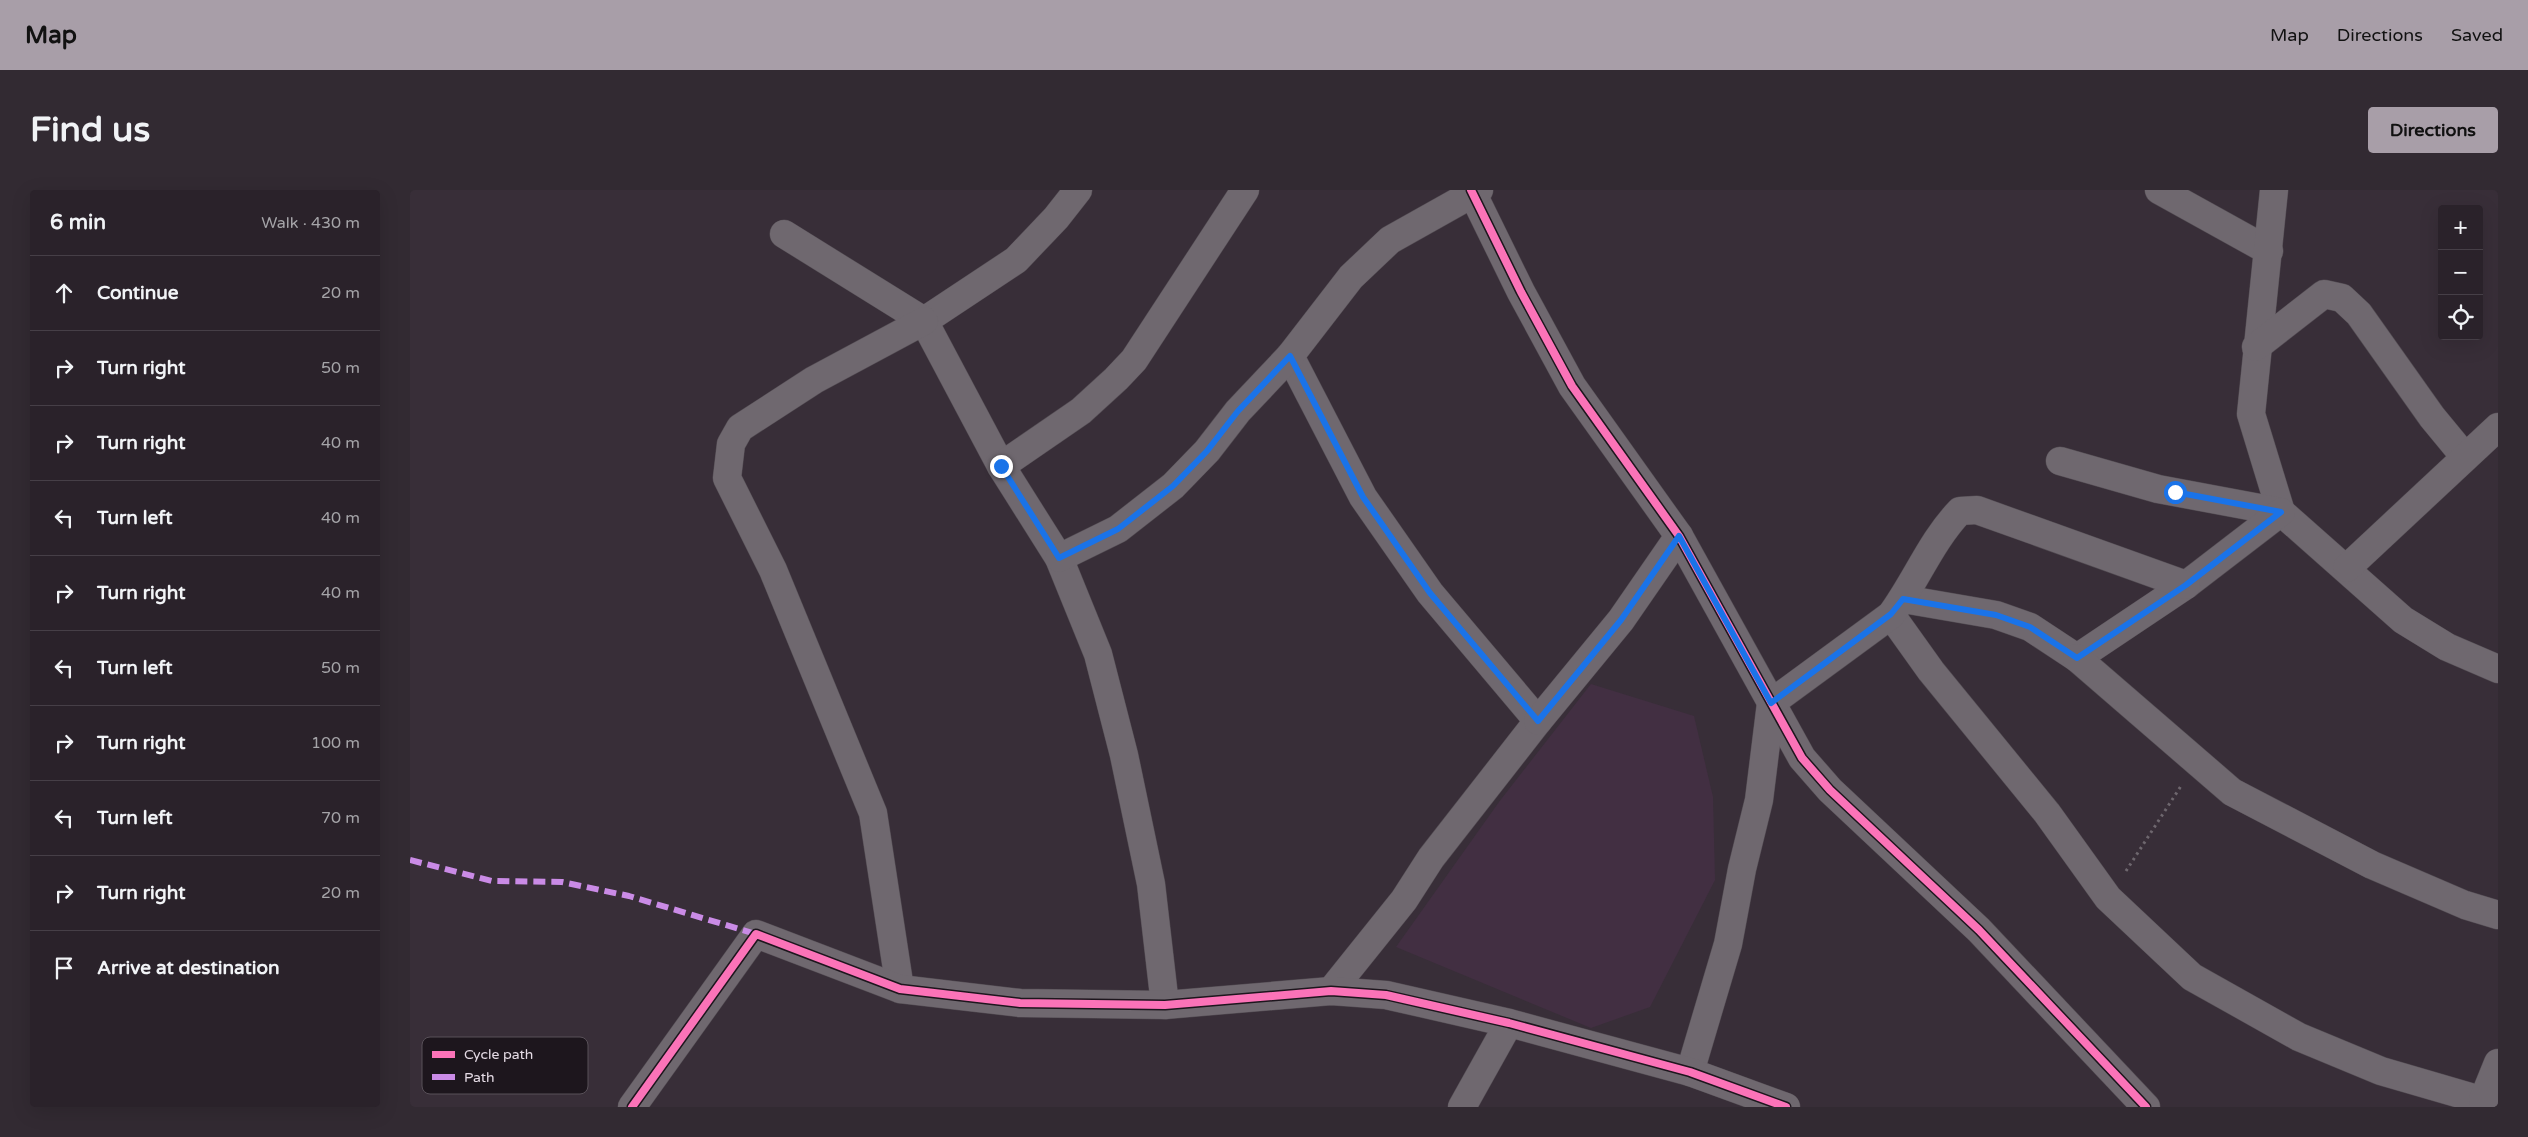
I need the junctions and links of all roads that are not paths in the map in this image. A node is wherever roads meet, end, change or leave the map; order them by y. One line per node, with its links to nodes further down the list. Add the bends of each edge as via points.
1 (1078, 190): 8 (street, via 1016,260)
2 (1245, 190): 14 (street, via 1134,360 1081,411)
3 (2159, 190): 7 (street)
4 (2274, 190): 7 (street)
5 (1475, 191): 10 (street, via 1390,240 1351,277); 16 (street, via 1521,292 1572,386)
6 (784, 234): 8 (street)
7 (2269, 251): 9 (street)
8 (924, 320): 14 (street); 26 (street, via 814,380 740,428 731,444 727,478 776,580 873,813)
9 (2256, 347): 12 (street, via 2324,294 2342,298 2359,314 2432,417); 15 (street, via 2251,414)
10 (1290, 356): 17 (street, via 1173,486 1118,529); 24 (street, via 1363,497 1430,593)
11 (2498, 427): 12 (street)
12 (2466, 457): 18 (street)
13 (2060, 461): 15 (street, via 2158,489)
14 (1001, 466): 17 (street)
15 (2281, 512): 18 (street); 19 (street)
16 (1679, 536): 23 (street); 24 (street, via 1621,620)
17 (1059, 558): 28 (street, via 1098,654 1124,755 1151,884)
18 (2347, 568): 22 (street, via 2403,620 2447,647)
19 (2186, 585): 20 (street, via 1977,510 1960,512 1943,528); 21 (street)
20 (1897, 607): 21 (street, via 1987,613 2030,627); 23 (street); 32 (street, via 1931,671 2047,813 2108,898 2192,977 2299,1037 2381,1071)
21 (2077, 658): 25 (street, via 2232,792 2372,865 2466,905)
22 (2498, 669)
23 (1771, 703): 31 (street, via 1759,800 1728,944); 36 (street, via 1802,758 1830,790 1979,930)
24 (1538, 721): 27 (street)
25 (2498, 915)
26 (900, 989): 28 (street, via 1020,1003); 33 (street, via 756,934)
27 (1331, 992): 28 (street); 29 (street, via 1386,995)
28 (1165, 1005)
29 (1509, 1023): 31 (street); 34 (street)
30 (2498, 1063): 32 (street)
31 (1690, 1072): 35 (street)
32 (2491, 1102)
33 (632, 1107)
34 (1462, 1107)
35 (1786, 1107)
36 (2146, 1107)

